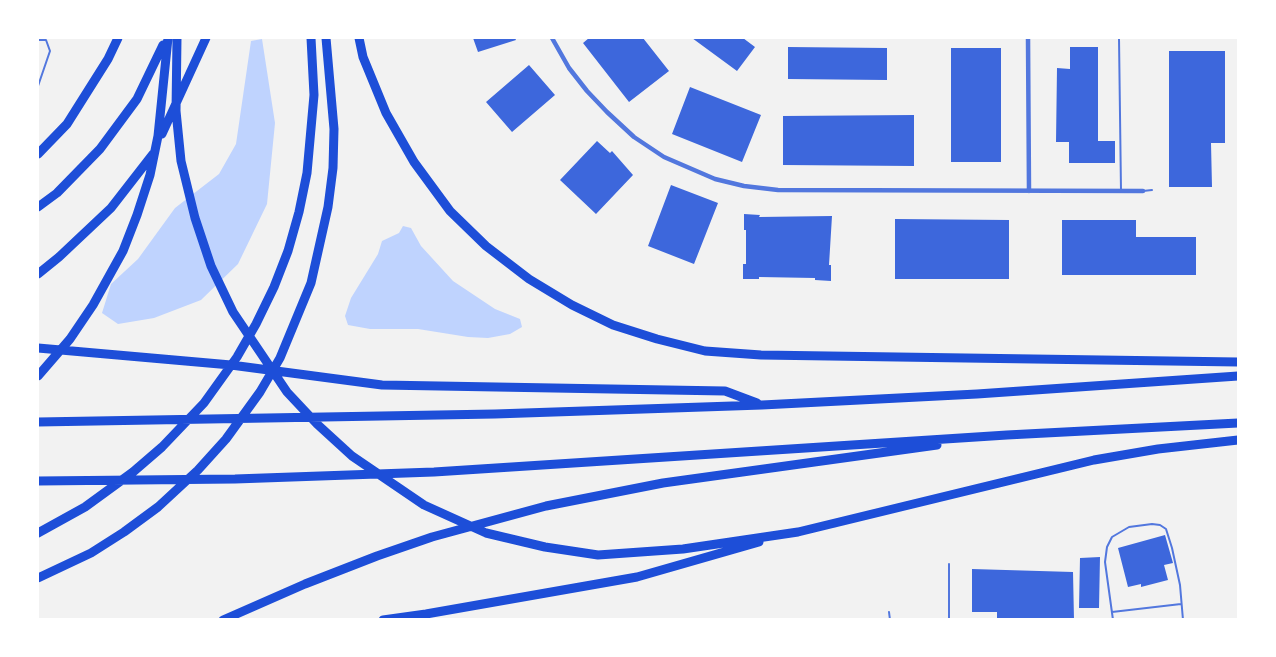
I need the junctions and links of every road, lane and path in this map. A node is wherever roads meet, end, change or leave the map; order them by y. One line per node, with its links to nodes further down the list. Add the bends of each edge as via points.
1 (118, 38): 13 (highway, via 67,124)
2 (167, 38): 18 (highway, via 137,99 100,149); 22 (highway, via 158,136 137,215 118,261 93,305)
3 (177, 38): 30 (highway, via 180,151 195,219 211,266 233,312 287,392 352,456 424,505 486,533 545,547 598,555 683,549)
4 (206, 38): 19 (highway, via 152,155 111,208)
5 (311, 38): 31 (highway, via 314,95 308,173 288,251 256,324 204,403 162,447 85,507)
6 (326, 38): 33 (highway, via 334,129 328,207 311,283 280,358 226,439 158,507 91,553)
7 (359, 38): 21 (highway, via 386,113 414,162 450,211 486,246 529,279 613,325 705,351 750,354)
8 (552, 38): 15 (street, via 587,91 634,137 664,157 715,178 778,190)
9 (1028, 38): 15 (street)
10 (1119, 38): 16 (lane)
11 (38, 40): 12 (lane, via 46,40 50,51)
12 (38, 87)
13 (38, 154)
14 (1152, 190): 17 (lane)
15 (1029, 191): 16 (street)
16 (1121, 191): 17 (street)
17 (1143, 191)
18 (38, 207)
19 (38, 274)
20 (38, 348): 24 (highway, via 231,365 382,385 725,391)
21 (1239, 362)
22 (38, 376)
23 (1239, 376): 24 (highway)
24 (762, 405): 25 (highway)
25 (38, 422)
26 (1239, 423): 27 (highway)
27 (1007, 435): 29 (highway, via 345,476); 37 (highway, via 683,479 546,506 377,556)
28 (1239, 440): 30 (highway, via 1094,460)
29 (38, 481)
30 (798, 532): 38 (highway, via 637,577)
31 (38, 533)
32 (949, 564): 40 (lane)
33 (38, 578)
34 (1182, 604): 36 (lane); 36 (lane, via 1166,529 1152,524 1129,527 1112,537 1107,547 1105,562); 42 (lane)
35 (890, 612): 39 (lane)
36 (1112, 612): 41 (lane)
37 (223, 620)
38 (383, 620)
39 (890, 620)
40 (949, 620)
41 (1113, 620)
42 (1183, 620)

